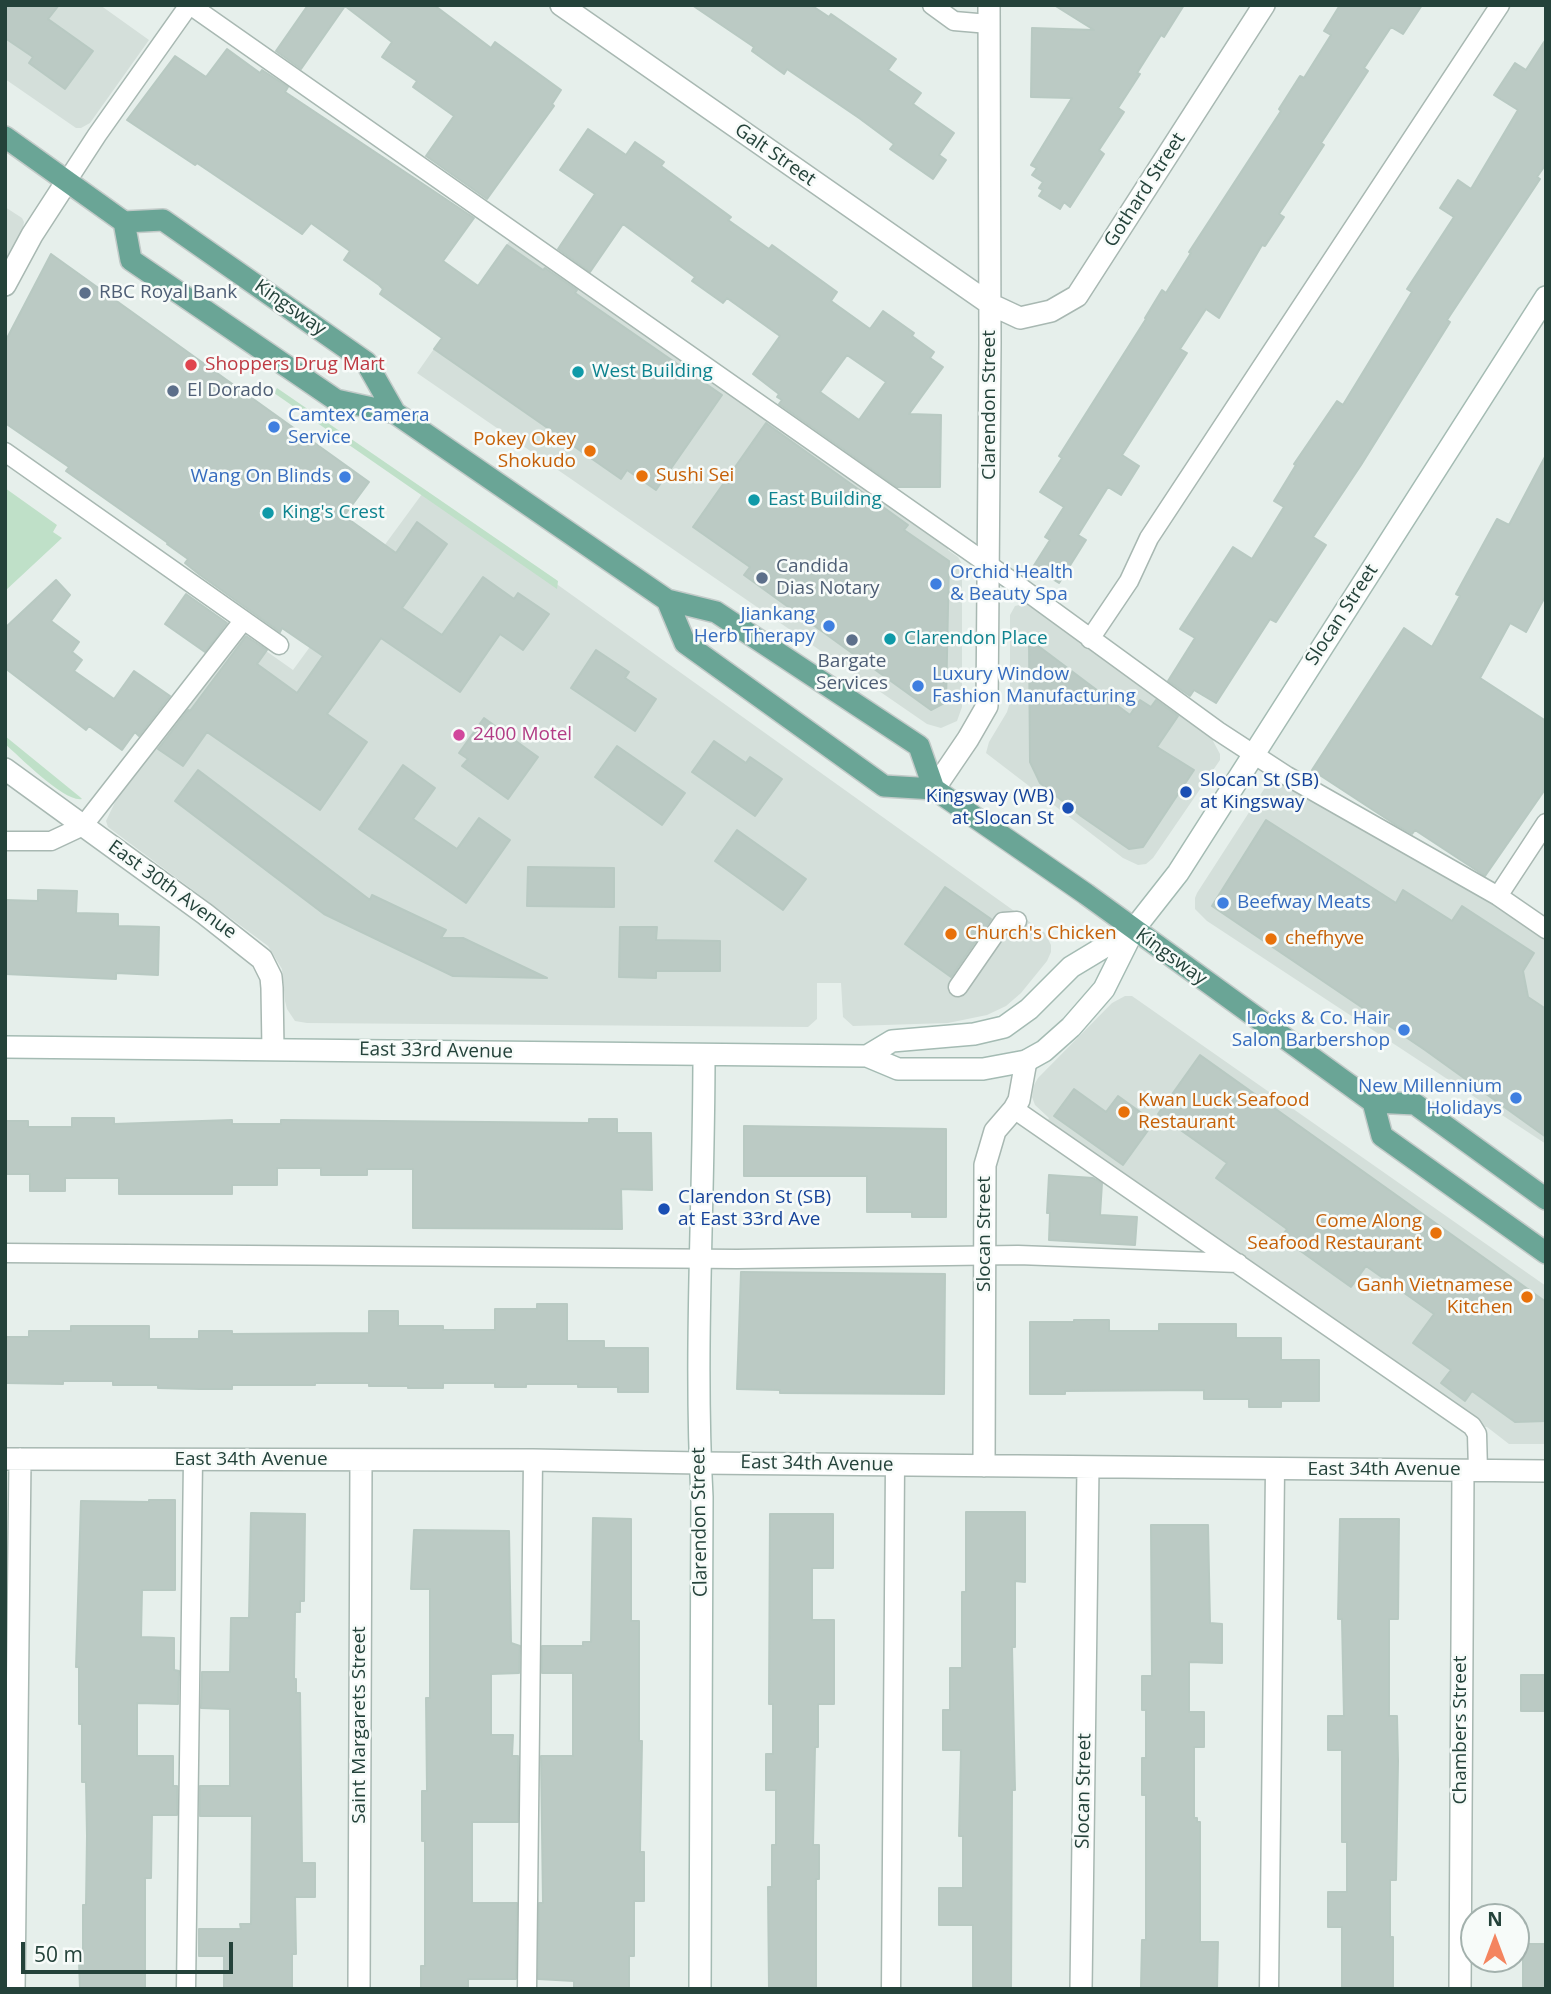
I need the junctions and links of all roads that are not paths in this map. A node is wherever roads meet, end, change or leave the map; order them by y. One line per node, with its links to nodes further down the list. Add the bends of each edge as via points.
1 (190, 5): 8 (lane); 15 (lane)
2 (561, 5): 12 (street, Galt Street)
3 (932, 5): 6 (lane, via 954,21)
4 (1264, 5): 12 (street, Gothard Street, via 1077,296 1051,311 1020,318)
5 (1500, 5): 18 (lane, via 1149,538 1129,582)
6 (989, 15): 12 (street, Clarendon Street)
7 (5, 137): 8 (main road)
8 (67, 181): 9 (main road); 10 (street)
9 (124, 222): 13 (main road, Kingsway, via 163,220 366,362); 13 (main road, Kingsway, via 131,260 336,400)
10 (5, 285)
11 (1546, 297): 20 (street, Slocan Street)
12 (990, 304): 15 (street, Clarendon Street)
13 (395, 413): 16 (main road, Kingsway)
14 (5, 452): 17 (lane)
15 (989, 565): 18 (lane); 22 (street, Clarendon Street, via 987,706)
16 (667, 600): 22 (main road, Kingsway, via 716,612 919,746); 22 (main road, via 685,643 884,786)
17 (243, 621): 19 (lane); 24 (lane)
18 (1090, 639): 20 (lane)
19 (279, 645)
20 (1254, 754): 26 (lane); 28 (street, Slocan Street, via 1178,873)
21 (5, 769): 24 (street, East 30th Avenue)
22 (934, 789): 28 (main road, Kingsway)
23 (1546, 823): 26 (lane)
24 (83, 826): 25 (lane, via 51,841); 33 (street, East 30th Avenue, via 262,959 271,976)
25 (5, 841)
26 (1498, 896): 29 (lane)
27 (1017, 921): 30 (lane, via 1003,922)
28 (1134, 929): 31 (street, Slocan Street, via 1071,967); 36 (street, Slocan Street, via 1104,989 1071,1027); 37 (main road, Kingsway)
29 (1546, 929)
30 (958, 987)
31 (1004, 1027): 35 (street, East 33rd Avenue, via 892,1041)
32 (5, 1047): 33 (street, East 33rd Avenue)
33 (273, 1049): 34 (street, East 33rd Avenue)
34 (704, 1055): 35 (street, East 33rd Avenue); 43 (street, Clarendon Street)
35 (867, 1056): 36 (street, East 33rd Avenue, via 898,1069 984,1069)
36 (1026, 1061): 38 (street, Slocan Street)
37 (1373, 1102): 39 (main road, via 1416,1104); 41 (main road, via 1382,1136)
38 (1014, 1109): 42 (street, Slocan Street, via 995,1131 985,1165); 44 (lane)
39 (1546, 1199)
40 (5, 1253): 43 (lane)
41 (1546, 1253)
42 (985, 1256): 43 (lane); 44 (lane); 51 (street, Slocan Street)
43 (700, 1258): 49 (street, Clarendon Street)
44 (1238, 1264): 54 (lane, via 1472,1426 1477,1434)
45 (12, 1459): 46 (street, East 34th Avenue); 56 (street)
46 (192, 1460): 48 (street, East 34th Avenue); 57 (lane)
47 (533, 1460): 48 (street, East 34th Avenue); 49 (street, East 34th Avenue); 59 (lane)
48 (361, 1461): 58 (street, Saint Margarets Street)
49 (700, 1463): 50 (street, East 34th Avenue); 60 (street, Clarendon Street)
50 (895, 1465): 51 (street, East 34th Avenue); 61 (lane)
51 (984, 1466): 52 (street, East 34th Avenue)
52 (1088, 1467): 53 (street, East 34th Avenue); 62 (street, Slocan Street)
53 (1275, 1469): 54 (street, East 34th Avenue); 63 (lane)
54 (1470, 1471): 55 (street, East 34th Avenue); 64 (street, Chambers Street)
55 (1546, 1471)
56 (14, 1989)
57 (186, 1989)
58 (359, 1989)
59 (527, 1989)
60 (700, 1989)
61 (891, 1989)
62 (1081, 1989)
63 (1269, 1989)
64 (1460, 1989)

